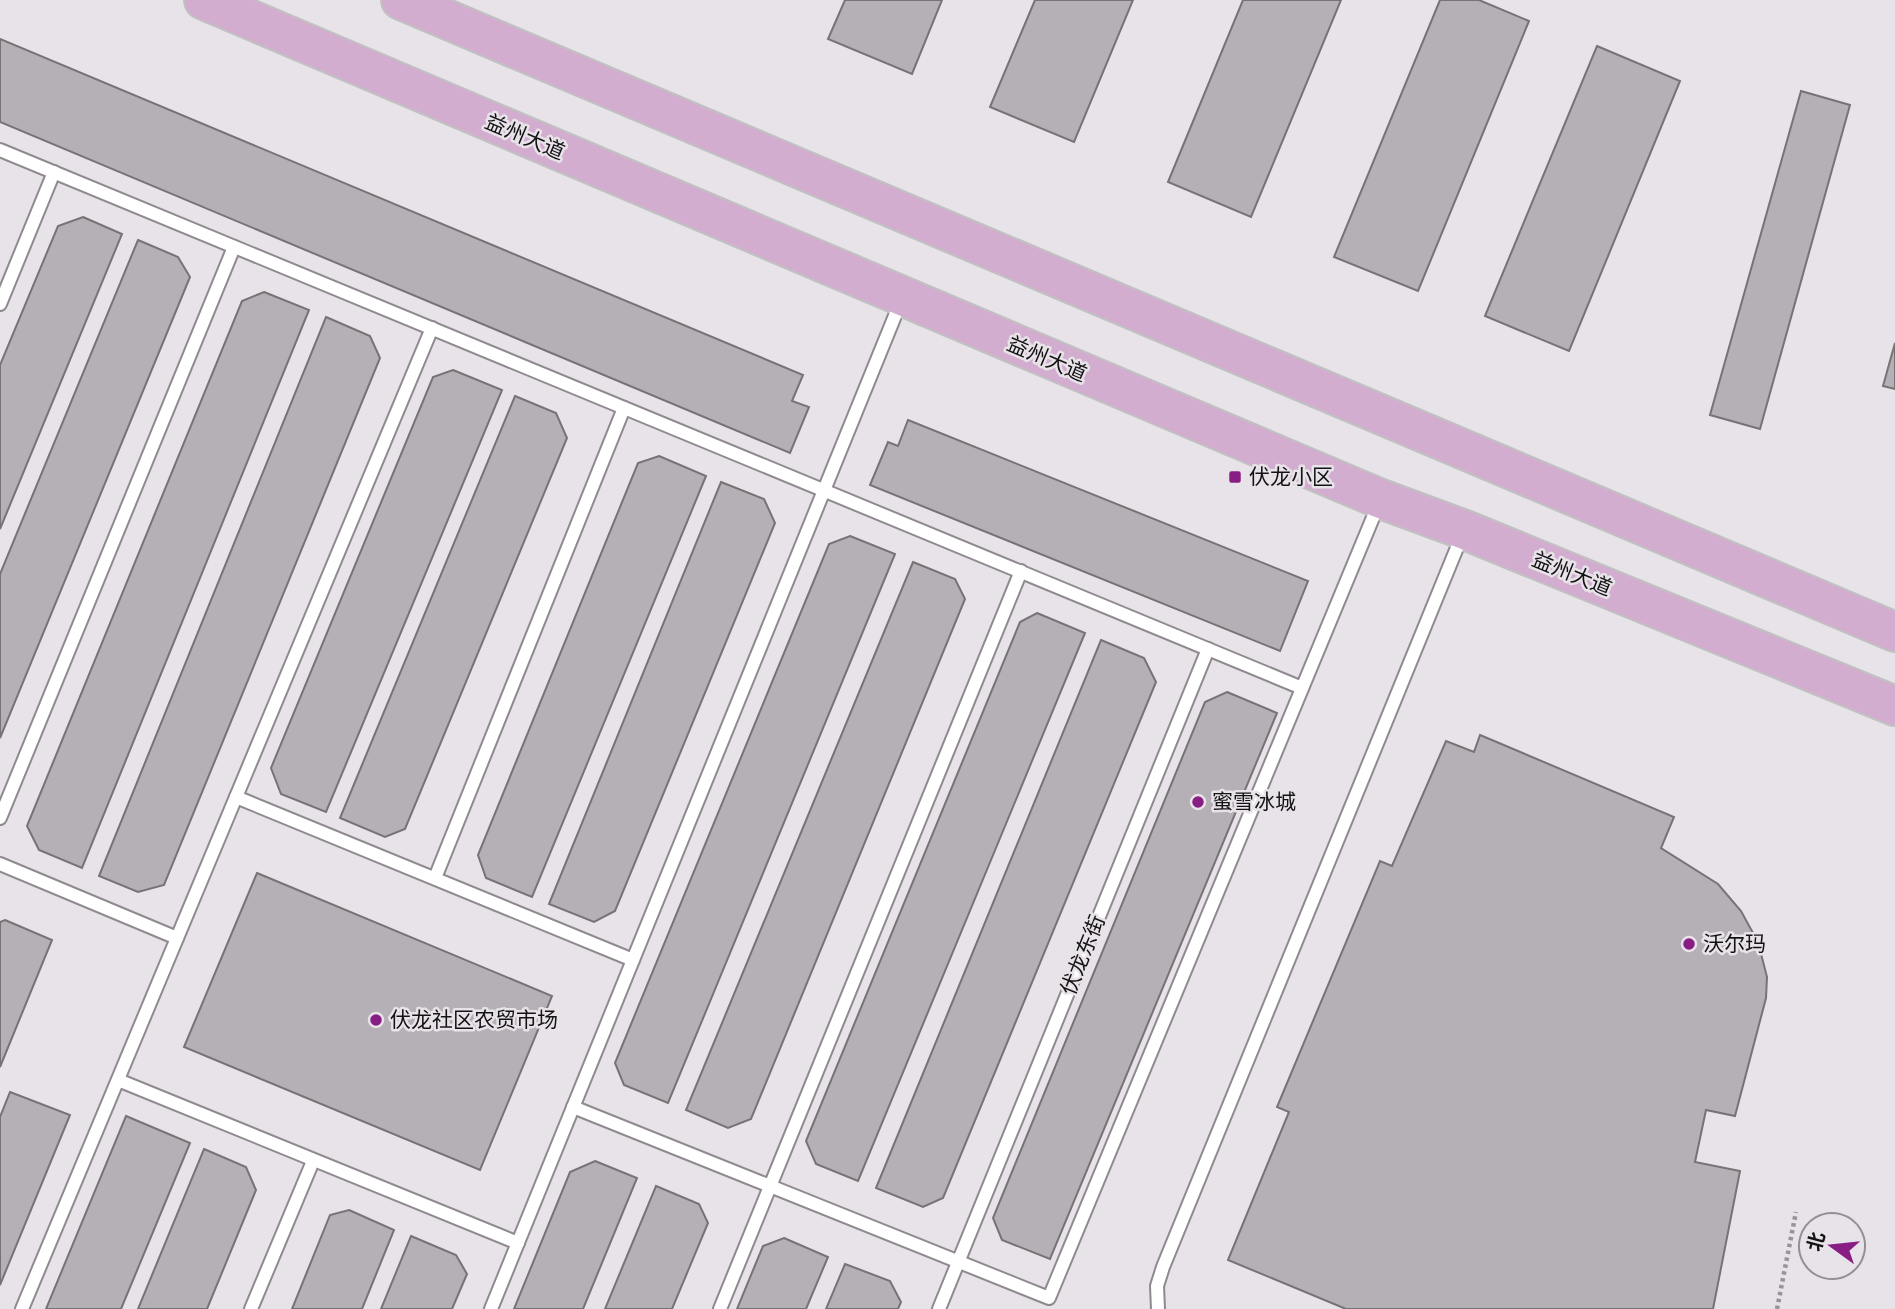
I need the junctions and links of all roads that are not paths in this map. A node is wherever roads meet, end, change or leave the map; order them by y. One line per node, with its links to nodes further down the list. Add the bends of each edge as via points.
1 (204, 0): 6 (main road, 益州大道)
2 (401, 0): 14 (main road)
3 (0, 150): 4 (lane)
4 (54, 172): 5 (lane); 7 (lane)
5 (234, 247): 8 (lane); 19 (lane)
6 (902, 298): 10 (lane); 11 (main road, 益州大道)
7 (0, 304)
8 (432, 328): 9 (lane); 18 (lane)
9 (624, 408): 10 (lane); 21 (lane)
10 (824, 490): 13 (lane); 23 (lane)
11 (1381, 499): 12 (main road, 益州大道); 16 (lane)
12 (1465, 530): 17 (main road, 益州大道); 35 (lane, via 1163,1267 1157,1286)
13 (1021, 571): 15 (lane); 27 (lane)
14 (1895, 632)
15 (1208, 649): 16 (lane); 29 (lane, 伏龙东街)
16 (1302, 688): 29 (lane, via 1049,1298)
17 (1895, 706)
18 (236, 797): 21 (lane); 22 (lane)
19 (0, 818)
20 (0, 864): 22 (lane)
21 (435, 878): 23 (lane)
22 (177, 938): 24 (lane)
23 (633, 960): 25 (lane)
24 (118, 1080): 26 (lane); 30 (lane)
25 (573, 1107): 27 (lane); 28 (lane)
26 (313, 1161): 28 (lane); 31 (lane)
27 (770, 1186): 29 (lane); 33 (lane)
28 (517, 1243): 32 (lane)
29 (958, 1262): 34 (lane, 伏龙东街)
30 (22, 1309)
31 (251, 1309)
32 (491, 1309)
33 (720, 1309)
34 (939, 1309)
35 (1158, 1309)

